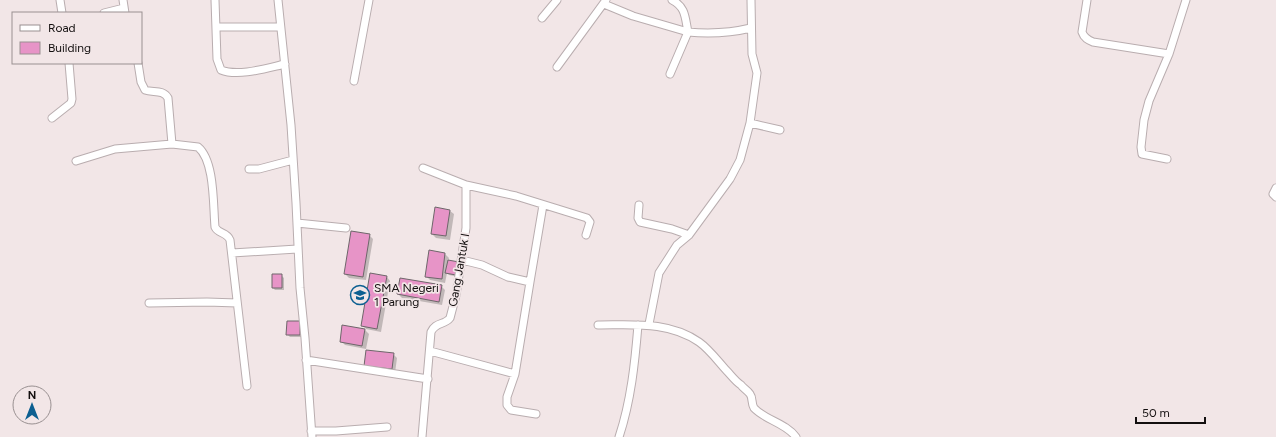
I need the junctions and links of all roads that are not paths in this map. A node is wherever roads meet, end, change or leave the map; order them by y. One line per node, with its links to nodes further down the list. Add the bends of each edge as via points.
1 (60, 0): 13 (street)
2 (122, 0): 12 (street)
3 (215, 0): 16 (street)
4 (278, 0): 17 (street)
5 (370, 0): 26 (street)
6 (557, 0): 15 (street)
7 (672, 0): 19 (street, via 683,8)
8 (751, 0): 18 (street)
9 (1087, 0): 20 (street, via 1082,32 1087,39)
10 (1186, 0): 20 (street)
11 (605, 2): 19 (street, via 633,16); 24 (street)
12 (124, 11): 14 (street)
13 (62, 12)
14 (114, 12)
15 (542, 18)
16 (216, 27): 17 (street); 23 (street, via 217,59 221,70 252,71)
17 (280, 27): 23 (street)
18 (751, 28): 19 (street, via 709,34); 28 (street, via 753,60 757,73)
19 (688, 32): 25 (street)
20 (1168, 54): 31 (street, via 1149,101 1141,151 1145,155)
21 (69, 64): 27 (street, via 72,99)
22 (138, 64): 30 (street, via 145,90 163,92 168,98)
23 (285, 64): 32 (street)
24 (557, 66)
25 (670, 74)
26 (354, 81)
27 (52, 118)
28 (750, 123): 29 (street); 43 (street, via 740,160 733,174)
29 (780, 130)
30 (172, 144): 33 (street, via 115,149); 46 (street, via 198,147 203,153 213,188 215,228 228,236)
31 (1167, 159)
32 (293, 160): 35 (street, via 259,169); 41 (street)
33 (76, 161)
34 (423, 168): 36 (street)
35 (249, 169)
36 (466, 185): 39 (street); 47 (street, Gang Jantuk I, via 466,228)
37 (1276, 188): 38 (street, via 1273,194)
38 (1276, 197)
39 (543, 205): 44 (street, via 589,219); 48 (street)
40 (639, 205): 43 (street, via 640,222)
41 (297, 223): 42 (street); 45 (street)
42 (346, 228)
43 (689, 234): 51 (street, via 677,245 659,273)
44 (586, 235)
45 (297, 250): 46 (street); 55 (street)
46 (232, 253): 50 (street)
47 (462, 260): 48 (street, via 482,265 508,277); 54 (street, Gang Jantuk I, via 450,318 433,327)
48 (530, 282): 56 (street)
49 (149, 303): 50 (street)
50 (237, 303): 58 (street)
51 (649, 324): 53 (street); 64 (street, via 678,331 699,342 750,394 756,409)
52 (598, 325): 53 (street)
53 (638, 325): 63 (street, via 630,391)
54 (430, 351): 56 (street); 57 (street, Gang Jantuk I)
55 (306, 360): 57 (street); 61 (street)
56 (515, 374): 59 (street, via 507,397 509,408)
57 (428, 379): 62 (street, Gang Jantuk I)
58 (247, 386)
59 (536, 414)
60 (387, 427): 61 (street)
61 (311, 434)
62 (422, 437)
63 (619, 437)
64 (796, 437)

